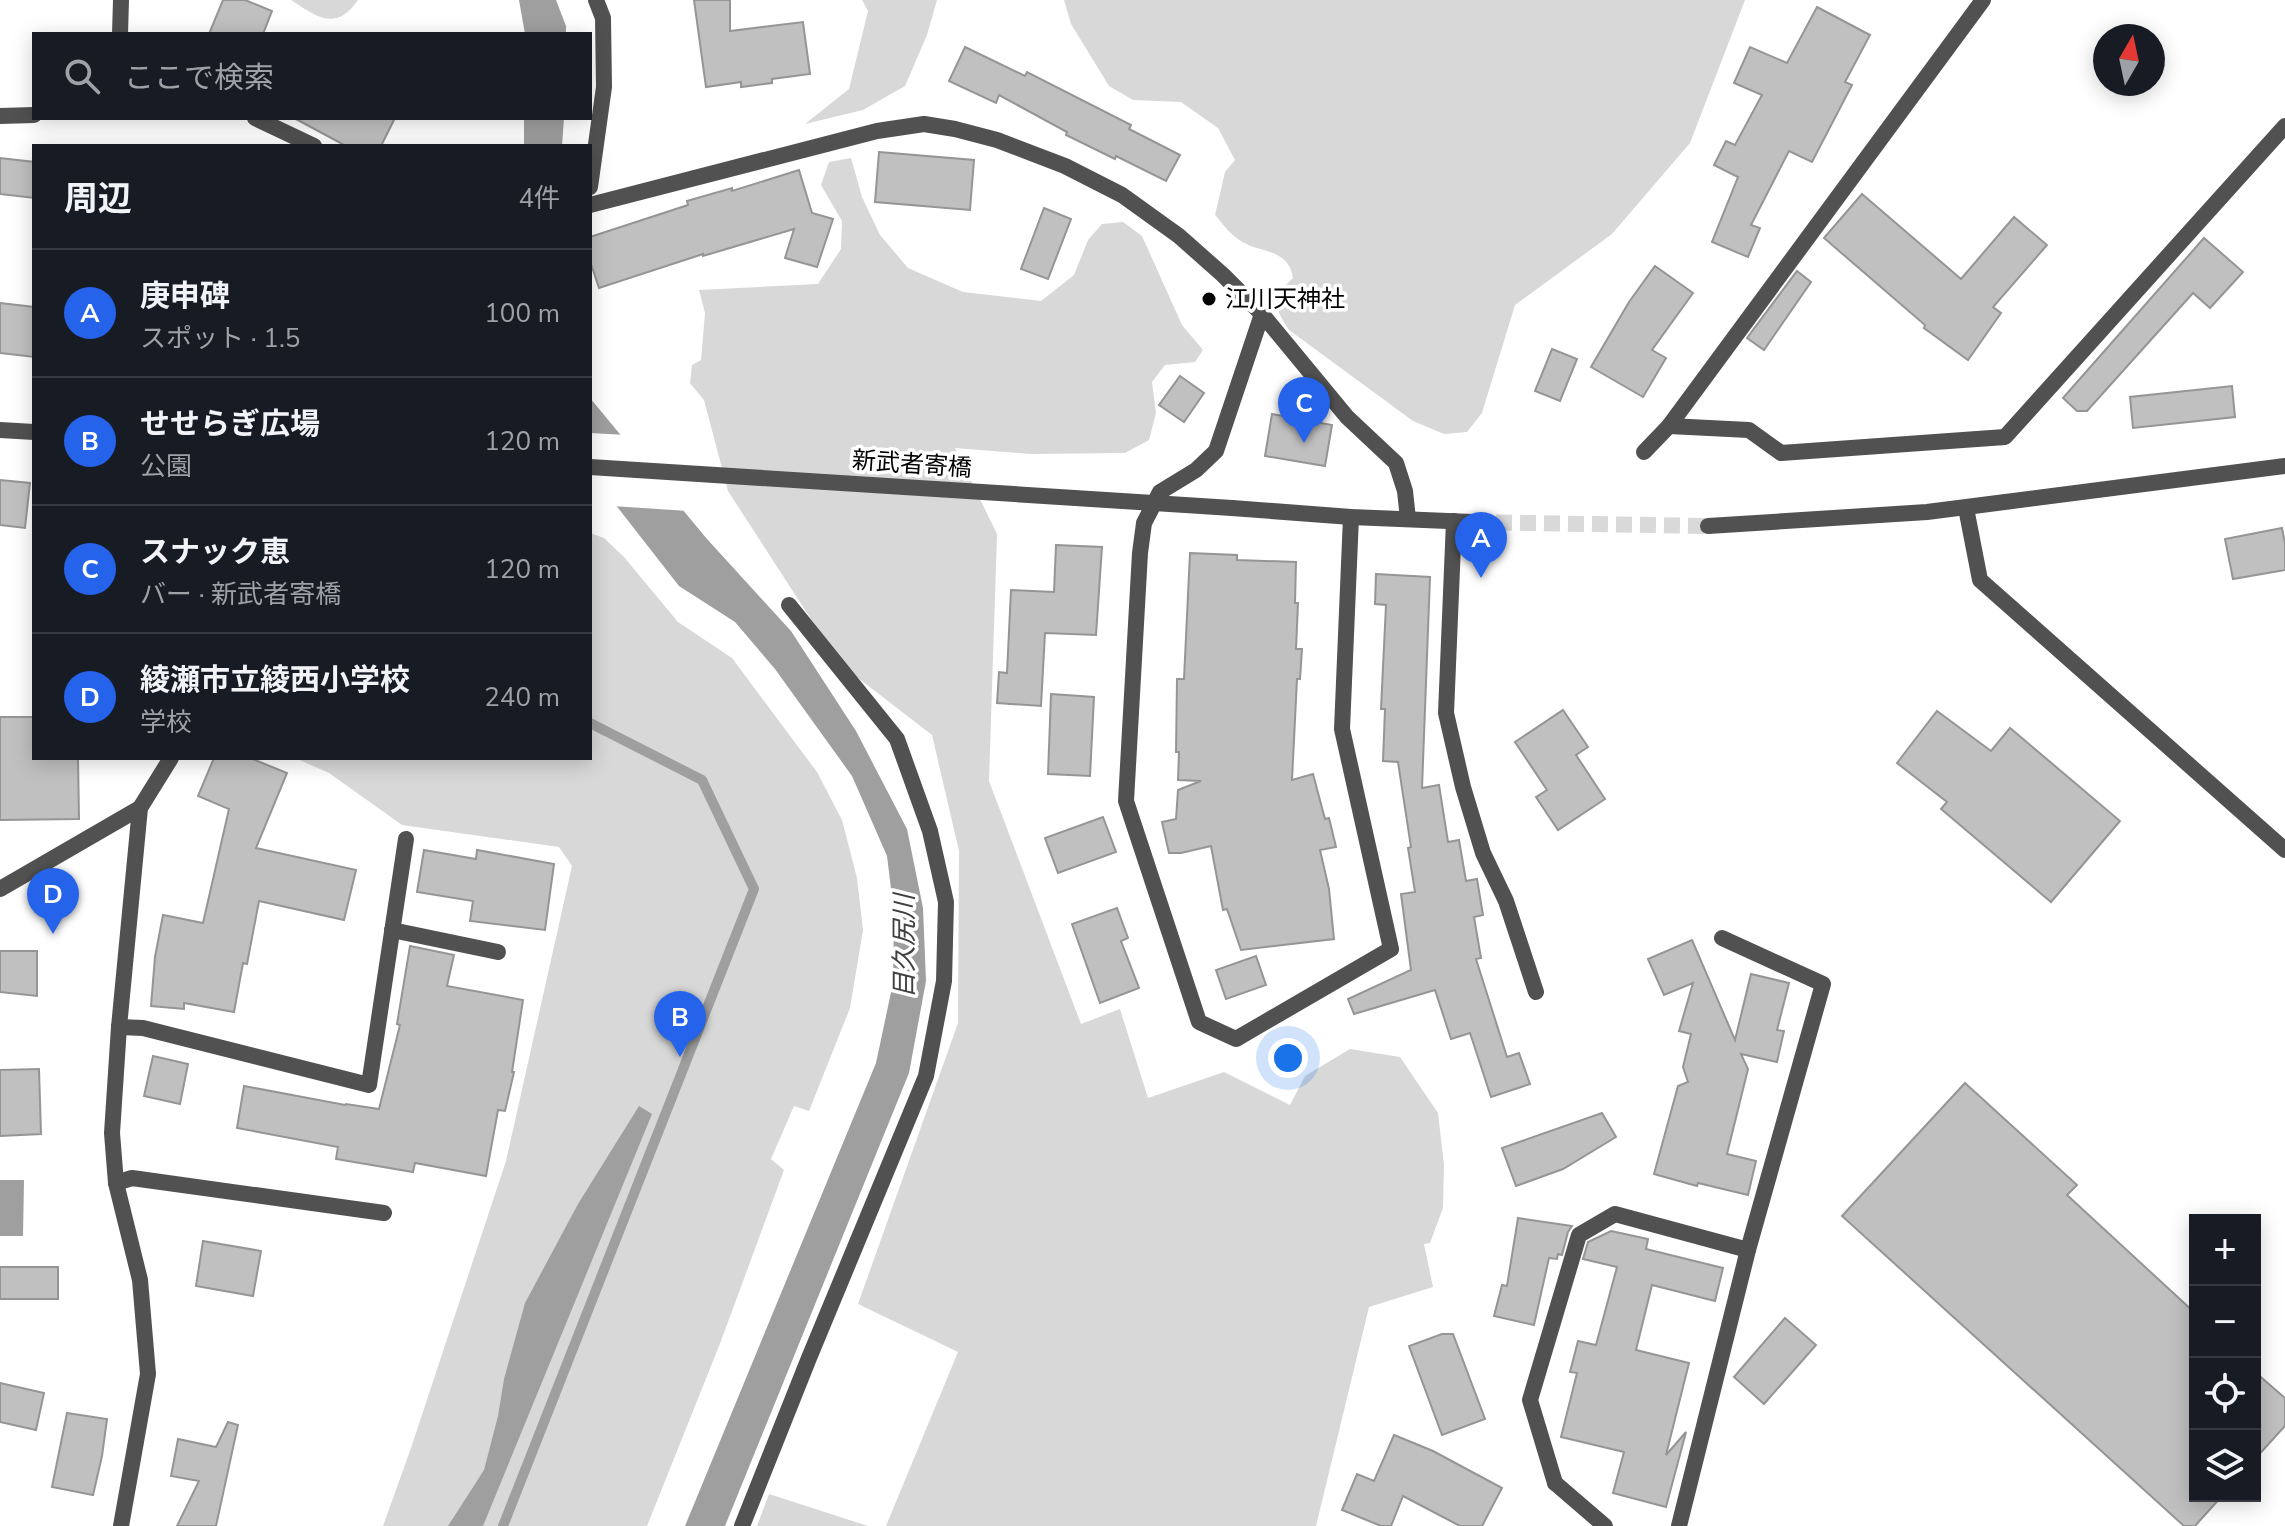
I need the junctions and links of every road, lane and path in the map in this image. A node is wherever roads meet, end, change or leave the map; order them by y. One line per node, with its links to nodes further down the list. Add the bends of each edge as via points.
1 (121, 0): 4 (street)
2 (596, 0): 10 (street, via 603,18 604,87)
3 (1983, 0): 13 (street)
4 (120, 32)
5 (32, 115): 6 (street)
6 (0, 116)
7 (259, 120): 9 (street)
8 (2285, 126): 13 (street, via 2005,437 1781,453 1749,430)
9 (310, 144)
10 (592, 173)
11 (592, 204): 12 (street, via 877,131 924,124 955,129 1065,166 1122,195 1179,236)
12 (1262, 314): 20 (street, via 1216,451 1160,492 1144,523 1126,801 1199,1022 1236,1039 1391,949 1342,729); 21 (street, via 1347,417 1396,463)
13 (1669, 426): 16 (street)
14 (0, 430): 15 (street)
15 (32, 432)
16 (1644, 452)
17 (2285, 466): 19 (street)
18 (592, 467): 20 (street, 新武者寄橋, bridge)
19 (1966, 508): 24 (street); 29 (street, via 1980,580)
20 (1351, 517): 21 (street, 新武者寄橋)
21 (1408, 519): 22 (street, 新武者寄橋)
22 (1454, 521): 23 (street, 新武者寄橋); 34 (street, via 1446,713 1483,853 1506,901)
23 (1472, 522)
24 (1708, 526)
25 (789, 605): 40 (street, via 897,739 930,831 946,902 944,981 926,1076)
26 (170, 760): 27 (street)
27 (140, 808): 30 (street); 35 (street)
28 (406, 839): 31 (street)
29 (2285, 850)
30 (0, 889)
31 (392, 930): 33 (street); 35 (street, via 369,1085 143,1028)
32 (1722, 938): 38 (street, via 1823,984)
33 (498, 952)
34 (1536, 992)
35 (119, 1027): 36 (street, via 112,1133)
36 (116, 1183): 37 (street, via 132,1178); 39 (street, via 140,1280 148,1374)
37 (384, 1213)
38 (1748, 1250): 41 (street, via 1615,1214 1579,1235 1530,1400 1555,1483); 42 (street)
39 (121, 1526)
40 (742, 1526)
41 (1605, 1526)
42 (1679, 1526)

